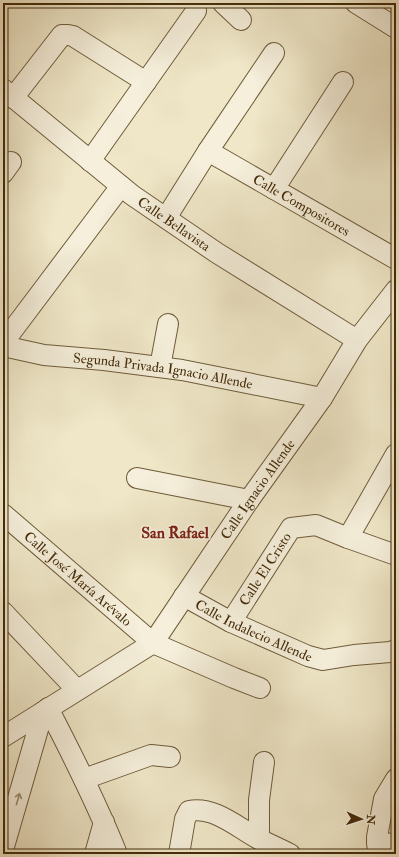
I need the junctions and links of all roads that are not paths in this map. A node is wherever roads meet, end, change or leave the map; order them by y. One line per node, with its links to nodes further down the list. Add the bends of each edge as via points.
1 (223, 3): 4 (street)
2 (356, 3): 5 (street)
3 (196, 11): 7 (street)
4 (241, 20)
5 (396, 28)
6 (274, 53): 10 (street)
7 (146, 82): 9 (street, via 73,36 62,35); 11 (street)
8 (343, 82): 13 (street)
9 (8, 94): 11 (street, Calle Bellavista)
10 (208, 151): 13 (street, Calle Compositores); 14 (street)
11 (90, 161): 12 (street, Calle Bellavista)
12 (121, 186): 14 (street, Calle Bellavista); 19 (street)
13 (274, 189): 15 (street, Calle Compositores)
14 (166, 218): 18 (street, Calle Bellavista, via 217,253)
15 (396, 259)
16 (396, 290): 18 (street, Calle Ignacio Allende)
17 (168, 324): 21 (street)
18 (357, 340): 22 (street, Calle Ignacio Allende)
19 (3, 343)
20 (3, 346): 21 (street, Segunda Privada Ignacio Allende, via 44,355)
21 (160, 367): 22 (street, Segunda Privada Ignacio Allende)
22 (322, 398): 25 (street, Calle Ignacio Allende)
23 (396, 454): 27 (street)
24 (137, 478): 25 (street)
25 (249, 500): 29 (street, Calle Ignacio Allende)
26 (3, 514): 32 (street, Calle José María Arévalo)
27 (348, 538): 28 (street, Calle El Cristo); 31 (street, Calle El Cristo, via 316,525 291,528)
28 (396, 555)
29 (184, 596): 31 (street, Calle Indalecio Allende); 32 (street, Calle Ignacio Allende)
30 (3, 612): 35 (street)
31 (231, 622): 33 (street, Calle Indalecio Allende, via 308,656 323,660)
32 (153, 643): 34 (street, Calle José María Arévalo); 35 (street, Calle Ignacio Allende)
33 (396, 650)
34 (260, 688)
35 (77, 690): 36 (street, Calle Ignacio Allende)
36 (46, 710): 37 (street, Calle Ignacio Allende); 41 (street); 47 (street, one-way to 36)
37 (3, 737)
38 (170, 757): 41 (street, via 151,755)
39 (264, 762): 44 (street)
40 (396, 779): 46 (street, via 384,799)
41 (84, 780): 43 (street)
42 (396, 813): 46 (street)
43 (104, 822): 48 (street); 49 (street)
44 (258, 839): 50 (street, via 225,819 206,812 189,811 185,819); 51 (street)
45 (396, 844): 46 (street)
46 (377, 845)
47 (3, 850)
48 (95, 854)
49 (117, 854)
50 (179, 854)
51 (290, 854)

